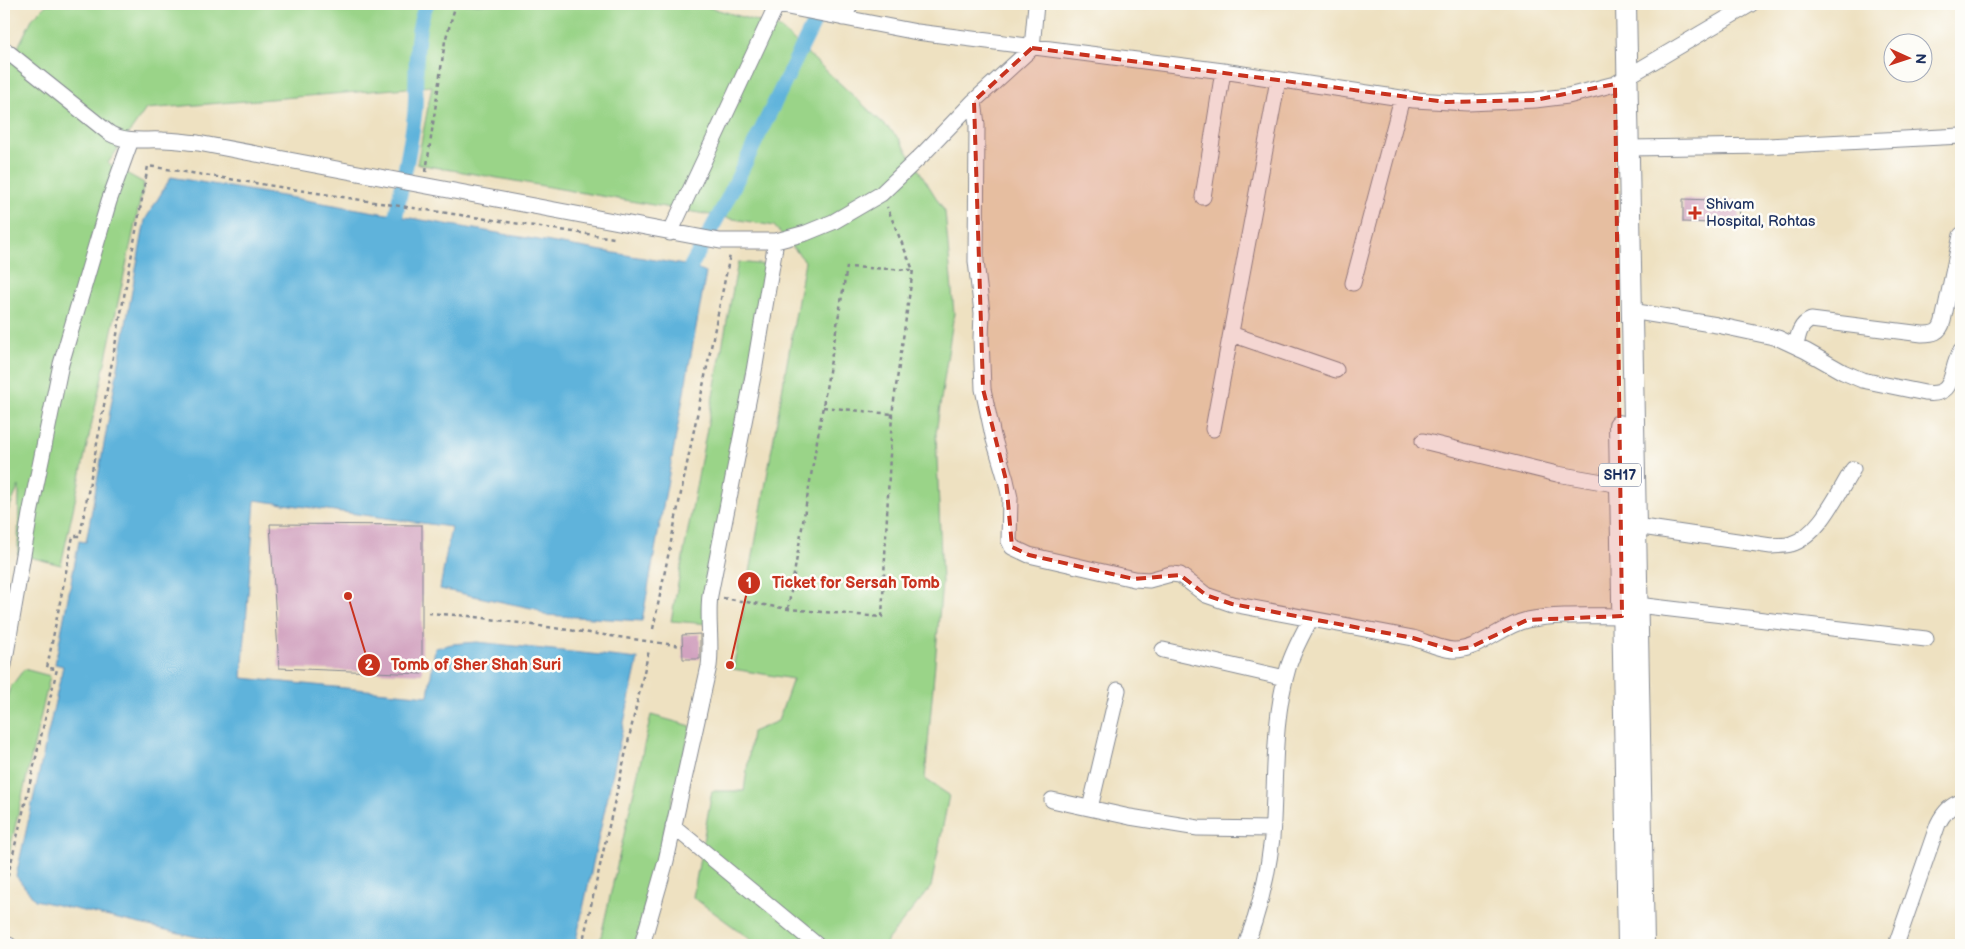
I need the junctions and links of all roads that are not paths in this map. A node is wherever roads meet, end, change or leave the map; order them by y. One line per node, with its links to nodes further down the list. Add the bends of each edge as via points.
1 (775, 4): 7 (street); 19 (street)
2 (851, 4): 7 (street)
3 (1036, 4): 8 (street)
4 (1615, 4): 12 (main road, SH17)
5 (1626, 4): 12 (main road, SH17)
6 (1751, 4): 12 (street)
7 (840, 18): 8 (street)
8 (1032, 48): 10 (street); 14 (street)
9 (4, 50): 16 (street, via 109,133)
10 (1223, 71): 11 (street); 18 (street)
11 (1278, 80): 13 (street); 24 (street)
12 (1620, 81): 13 (street, via 1568,96 1491,103); 17 (main road, SH17); 31 (main road, SH17)
13 (1402, 98): 22 (street)
14 (974, 101): 21 (street, via 881,194 833,222); 34 (street, via 975,232 982,313 983,388 1010,498 1008,533 1012,547 1029,555 1134,579 1180,575 1216,600)
15 (1961, 136): 17 (street, via 1768,146)
16 (130, 140): 19 (street, via 198,143); 37 (street, via 61,364 30,514)
17 (1628, 148): 23 (main road, SH17)
18 (1204, 197)
19 (677, 234): 21 (street, via 721,248)
20 (1961, 235): 25 (street, via 1943,321 1937,332 1922,334 1811,320 1802,327)
21 (776, 241): 43 (street, via 710,595 709,666)
22 (1353, 283)
23 (1631, 311): 25 (street, via 1751,332); 32 (main road, SH17)
24 (1231, 334): 27 (street); 28 (street)
25 (1796, 346): 26 (street, via 1862,380 1935,394 1944,391 1948,385)
26 (1961, 351)
27 (1336, 370)
28 (1213, 429)
29 (1423, 441): 31 (street, via 1558,474)
30 (1853, 469): 32 (street, via 1818,525 1806,537 1791,544 1771,546)
31 (1620, 485): 33 (main road, SH17)
32 (1635, 526): 33 (main road, SH17)
33 (1629, 611): 34 (street, via 1527,620 1501,629 1471,647 1452,650 1413,638); 35 (street); 50 (main road, SH17); 51 (main road, SH17)
34 (1310, 620): 38 (street, via 1296,646)
35 (1926, 639)
36 (1163, 650): 38 (street)
37 (4, 665)
38 (1285, 678): 44 (street, via 1279,718)
39 (1118, 690): 42 (street)
40 (1052, 800): 42 (street)
41 (1961, 802): 52 (street, via 1943,813)
42 (1090, 808): 44 (street, via 1198,828)
43 (673, 826): 47 (street); 48 (street)
44 (1272, 829): 49 (street, via 1267,873)
45 (4, 944): 46 (street)
46 (9, 945)
47 (642, 945)
48 (816, 945)
49 (1246, 945)
50 (1628, 945)
51 (1644, 945)
52 (1896, 945)

